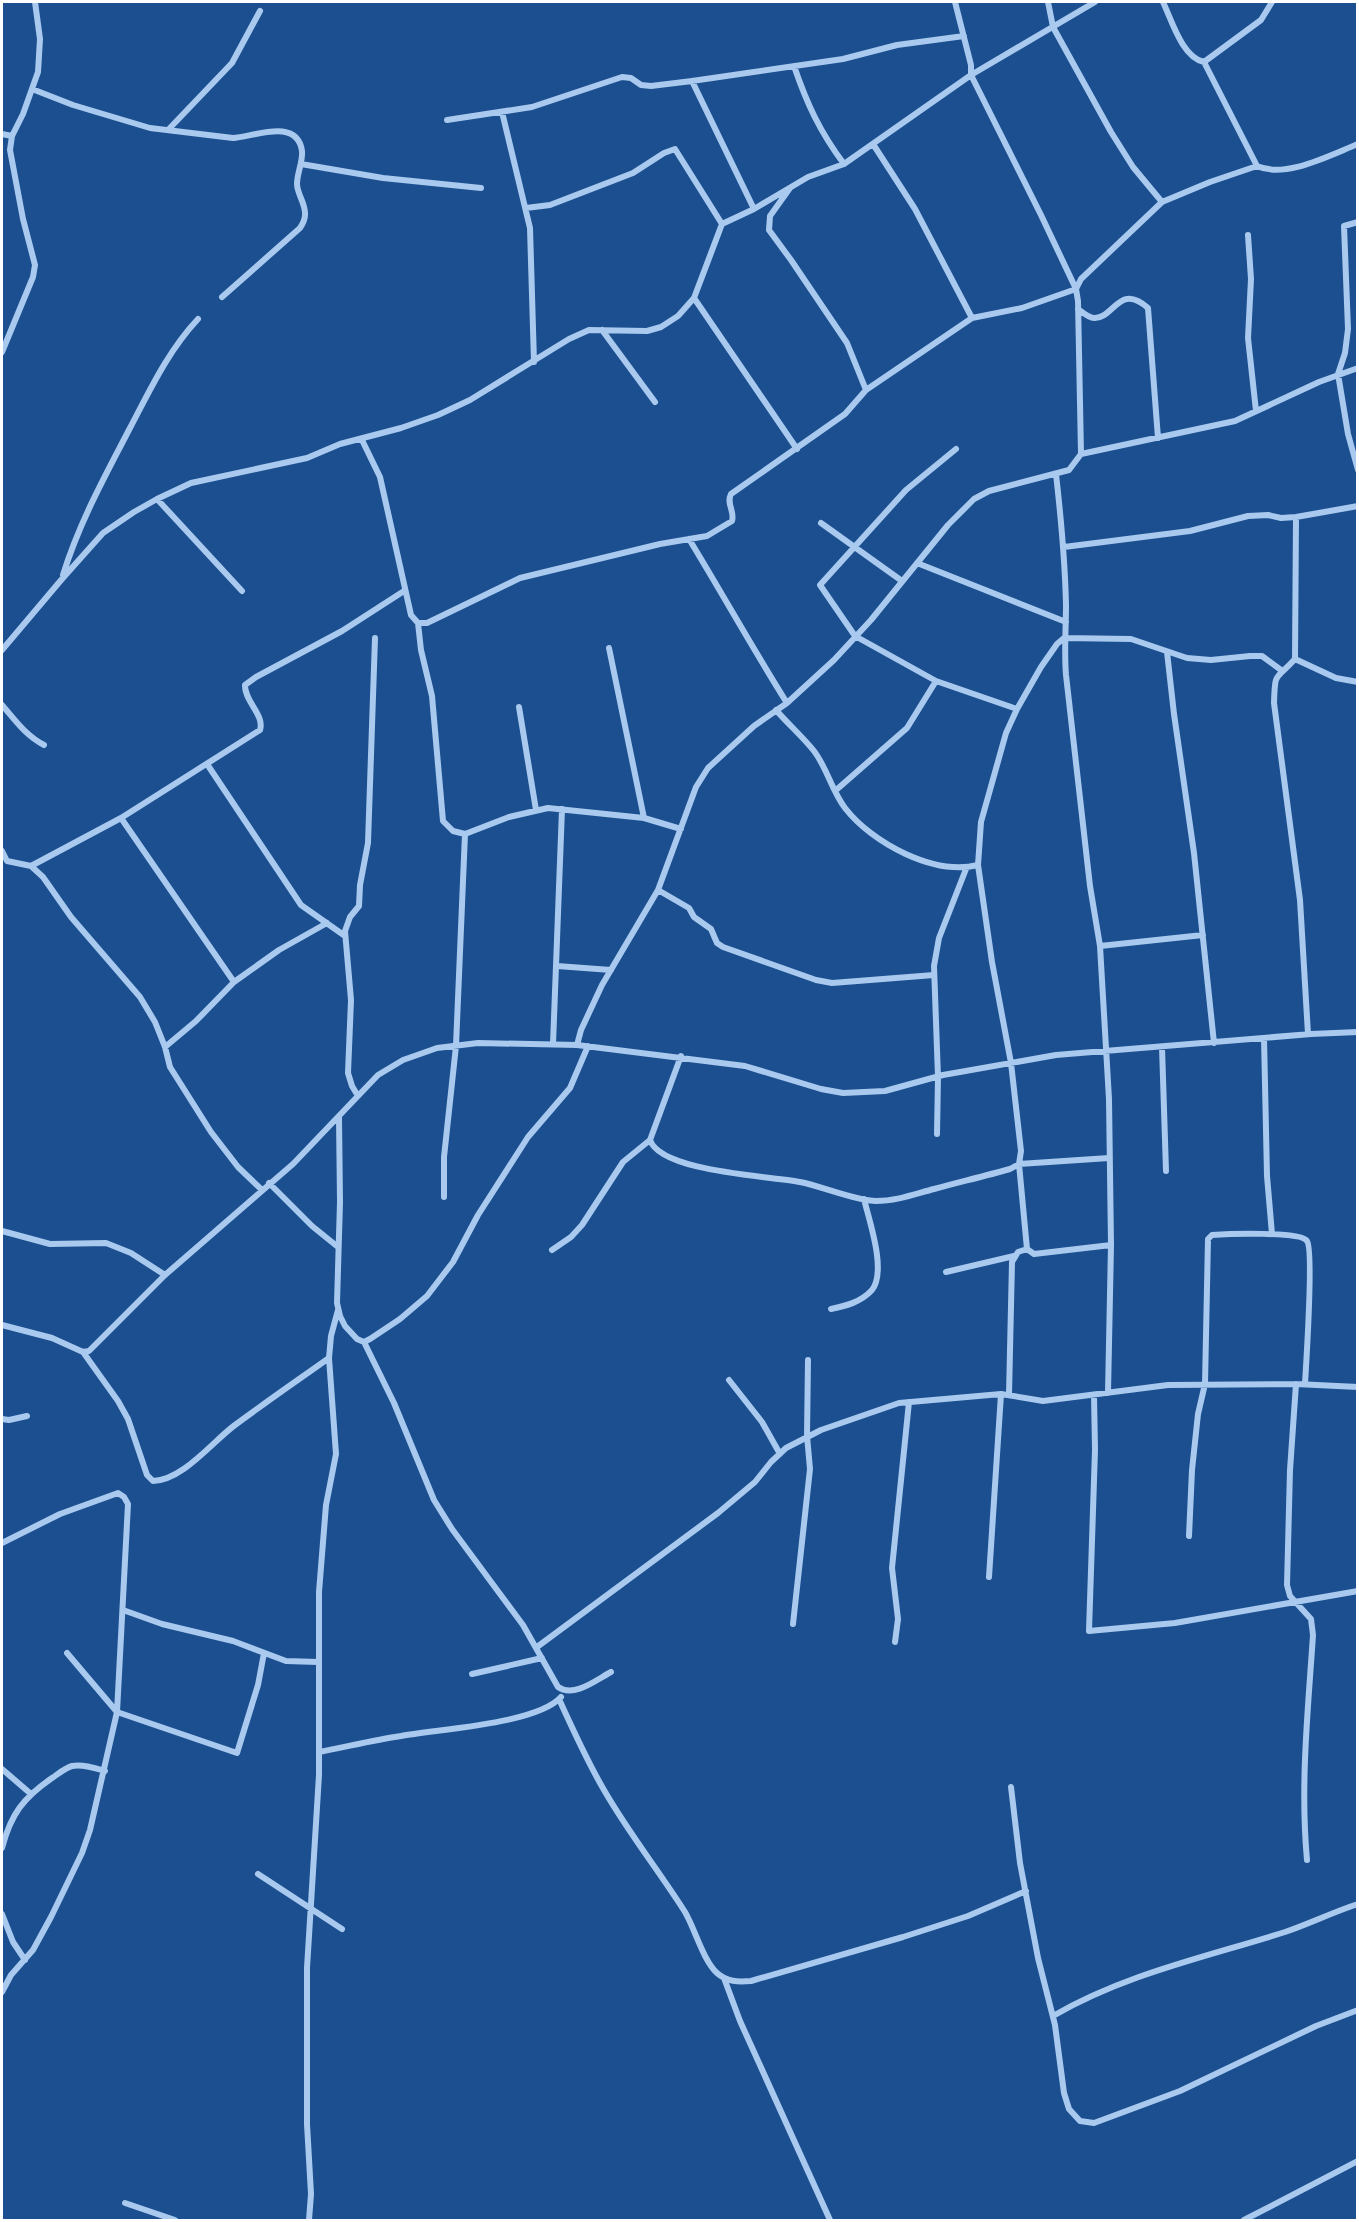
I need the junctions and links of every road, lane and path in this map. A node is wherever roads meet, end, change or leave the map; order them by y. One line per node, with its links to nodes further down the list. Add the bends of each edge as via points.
1 (35, 2): 14 (street, via 40,55)
2 (954, 2): 9 (street)
3 (1048, 2): 8 (street)
4 (1095, 2): 8 (street)
5 (1163, 2): 10 (street, via 1187,52)
6 (1272, 2): 10 (street, via 1261,20)
7 (260, 11): 17 (street, via 232,63)
8 (1053, 27): 12 (street); 27 (street, via 1111,132)
9 (964, 36): 11 (street); 12 (street)
10 (1204, 62): 24 (street)
11 (794, 66): 13 (street); 23 (street, via 813,116)
12 (971, 75): 20 (street); 33 (street)
13 (692, 81): 15 (street, via 641,85 622,77 550,102); 29 (street)
14 (32, 89): 17 (street, via 130,123); 19 (street)
15 (502, 112): 16 (street); 28 (street)
16 (447, 120)
17 (168, 130): 22 (street, via 233,138 281,130 300,144)
18 (2, 134): 19 (street)
19 (12, 136): 40 (street, via 14,174 35,265)
20 (873, 144): 23 (street); 37 (street, via 915,210)
21 (1358, 144): 24 (street, via 1287,170 1267,171)
22 (301, 164): 26 (street, via 383,178); 34 (street, via 297,186 305,215 300,228)
23 (844, 164): 25 (street)
24 (1257, 166): 27 (street)
25 (792, 185): 29 (street); 44 (street, via 770,216 769,230 847,343)
26 (481, 188)
27 (1162, 202): 33 (street, via 1090,269)
28 (525, 208): 31 (street, via 549,205 633,173 675,149); 41 (street, via 530,228)
29 (754, 209): 31 (street)
30 (1358, 222): 43 (street, via 1344,226 1348,329)
31 (723, 224): 35 (street)
32 (1248, 235): 46 (street, via 1248,338)
33 (1076, 289): 36 (street); 37 (street, via 1022,308)
34 (222, 297)
35 (694, 298): 39 (street, via 661,327 647,331); 49 (street)
36 (1078, 309): 47 (street, via 1096,319 1131,298 1148,308); 51 (street)
37 (972, 318): 44 (street)
38 (198, 319): 62 (street, via 159,373 114,459 70,550)
39 (602, 330): 41 (street, via 580,333); 45 (street)
40 (2, 352)
41 (534, 362): 48 (street, via 438,415)
42 (1358, 368): 43 (street)
43 (1338, 374): 46 (street); 52 (street)
44 (866, 390): 49 (street, via 844,414)
45 (655, 402)
46 (1256, 411): 47 (street, via 1235,421)
47 (1158, 438): 51 (street)
48 (362, 440): 54 (street, via 285,464 191,483); 65 (street, via 380,477)
49 (797, 449): 58 (street, via 731,494 732,521 707,536)
50 (956, 449): 60 (street, via 906,490)
51 (1081, 454): 53 (street, via 1069,470)
52 (1358, 470)
53 (1056, 474): 59 (street); 61 (street, via 989,491 974,499)
54 (157, 499): 62 (street, via 104,533); 64 (street)
55 (1358, 506): 56 (street)
56 (1296, 517): 59 (street, via 1248,516 1190,531); 74 (street)
57 (820, 523): 60 (street)
58 (689, 539): 67 (street, via 520,578 443,616); 78 (street)
59 (1064, 547): 66 (street)
60 (855, 548): 63 (street); 68 (street, via 820,585)
61 (917, 563): 63 (street); 66 (street)
62 (62, 579): 72 (street)
63 (902, 581): 68 (street)
64 (242, 591)
65 (404, 591): 67 (street, via 411,615); 84 (street, via 245,685 261,722 260,730)
66 (1066, 622): 70 (street)
67 (418, 623): 91 (street, via 432,696 443,821 453,831)
68 (855, 636): 76 (street); 78 (street)
69 (375, 638): 99 (street, via 368,843 359,906 350,917)
70 (1064, 638): 73 (street, via 1131,639); 81 (street, via 1041,667); 100 (street)
71 (609, 648): 89 (street)
72 (2, 650)
73 (1167, 652): 75 (street, via 1211,660 1262,656); 98 (street)
74 (1295, 659): 75 (street); 77 (street, via 1336,678)
75 (1281, 670): 106 (street, via 1275,678 1274,703 1300,900)
76 (936, 681): 81 (street); 85 (street, via 907,728)
77 (1358, 682)
78 (787, 703): 82 (street)
79 (2, 705): 83 (street, via 22,730)
80 (519, 707): 87 (street)
81 (1017, 709): 93 (street, via 981,822)
82 (776, 710): 85 (street, via 814,752); 90 (street, via 708,768 696,787)
83 (44, 745)
84 (207, 764): 88 (street); 97 (street, via 301,905)
85 (835, 791): 95 (street, via 866,831 889,845 923,861)
86 (562, 809): 87 (street); 89 (street); 101 (street)
87 (536, 810): 91 (street)
88 (122, 818): 94 (street); 104 (street)
89 (644, 818): 90 (street)
90 (681, 829): 96 (street)
91 (465, 834): 111 (street)
92 (2, 851): 94 (street, via 7,861)
93 (978, 865): 95 (street); 117 (street)
94 (31, 866): 113 (street, via 140,997)
95 (966, 868): 103 (street, via 939,938)
96 (658, 890): 102 (street); 103 (street, via 689,908 723,947 816,980 832,983)
97 (327, 923): 99 (street); 104 (street)
98 (1203, 934): 100 (street); 108 (street)
99 (345, 936): 119 (street, via 351,1000 348,1073)
100 (1100, 946): 115 (street)
101 (557, 966): 102 (street); 109 (street)
102 (611, 970): 110 (street)
103 (934, 975): 118 (street)
104 (234, 982): 113 (street)
105 (1358, 1032): 106 (street)
106 (1308, 1034): 107 (street)
107 (1264, 1038): 108 (street); 131 (street)
108 (1214, 1043): 114 (street)
109 (554, 1044): 110 (street); 111 (street)
110 (577, 1045): 112 (street)
111 (456, 1046): 119 (street, via 403,1060 378,1075); 128 (street, via 444,1157)
112 (588, 1046): 116 (street); 142 (street, via 570,1088 528,1137 478,1215 453,1263 427,1296)
113 (165, 1047): 127 (street, via 170,1067 211,1132)
114 (1162, 1047): 115 (street); 125 (street)
115 (1106, 1052): 117 (street); 123 (street)
116 (681, 1056): 118 (street, via 745,1066 843,1093 885,1091); 122 (street)
117 (1011, 1063): 118 (street); 124 (street, via 1021,1151)
118 (938, 1077): 121 (street)
119 (358, 1096): 120 (street)
120 (339, 1117): 126 (street); 133 (street)
121 (937, 1134)
122 (650, 1140): 129 (street, via 655,1149 683,1163 717,1172 801,1182); 135 (street, via 623,1162 582,1225)
123 (1109, 1158): 124 (street); 132 (street)
124 (1019, 1164): 129 (street, via 895,1200); 134 (street)
125 (1166, 1171)
126 (269, 1183): 127 (street); 133 (street)
127 (262, 1190): 138 (street)
128 (444, 1197)
129 (864, 1199): 139 (street, via 878,1261 876,1281 872,1290 852,1305)
130 (2, 1231): 138 (street, via 50,1244 106,1243 131,1253)
131 (1272, 1234): 147 (street, via 1215,1235 1208,1239); 149 (street, via 1300,1236 1308,1241 1310,1249)
132 (1111, 1245): 134 (street, via 1035,1254); 151 (street)
133 (338, 1247): 140 (street)
134 (1027, 1249): 136 (street)
135 (552, 1250)
136 (1014, 1256): 137 (street); 153 (street)
137 (946, 1272)
138 (165, 1275): 143 (street, via 89,1351)
139 (831, 1309)
140 (338, 1310): 142 (street, via 345,1326); 144 (street)
141 (2, 1325): 143 (street, via 52,1338)
142 (364, 1342): 168 (street, via 434,1500)
143 (83, 1352): 144 (street, via 128,1419 147,1475 153,1481 162,1481 183,1469 233,1427)
144 (329, 1358): 172 (street, via 336,1454 326,1505)
145 (808, 1359): 158 (street)
146 (729, 1380): 159 (street, via 762,1422)
147 (1206, 1384): 148 (street); 151 (street); 160 (street, via 1198,1414)
148 (1296, 1384): 149 (street); 164 (street, via 1287,1585)
149 (1305, 1384): 150 (street)
150 (1358, 1387)
151 (1108, 1393): 154 (street)
152 (1000, 1394): 153 (street); 155 (street); 162 (street)
153 (1009, 1395): 154 (street, via 1042,1401)
154 (1094, 1395): 164 (street, via 1089,1631 1175,1623)
155 (909, 1402): 158 (street); 167 (street, via 892,1568 898,1619)
156 (27, 1416): 157 (street)
157 (2, 1419)
158 (807, 1436): 159 (street); 166 (street, via 810,1469)
159 (780, 1454): 168 (street, via 726,1507)
160 (1189, 1536)
161 (2, 1543): 165 (street, via 60,1514 118,1493 128,1504)
162 (989, 1577)
163 (1358, 1591): 164 (street)
164 (1296, 1602): 184 (street, via 1311,1619 1313,1635 1305,1767)
165 (123, 1610): 170 (street); 177 (street)
166 (793, 1624)
167 (895, 1642)
168 (537, 1647): 171 (street)
169 (67, 1653): 177 (street)
170 (264, 1653): 172 (street, via 286,1661); 177 (street, via 237,1754)
171 (542, 1658): 174 (street); 175 (street)
172 (318, 1662): 178 (street)
173 (611, 1672): 175 (street, via 575,1691)
174 (472, 1674)
175 (564, 1691): 176 (street)
176 (559, 1699): 178 (street, via 544,1710 475,1726); 192 (street, via 604,1791 692,1924 715,1971)
177 (117, 1712): 180 (street)
178 (319, 1752): 188 (street)
179 (2, 1769): 182 (street)
180 (105, 1771): 182 (street, via 70,1766); 191 (street, via 82,1853 51,1917)
181 (1011, 1787): 186 (street)
182 (31, 1794): 183 (street, via 14,1814)
183 (2, 1848)
184 (1307, 1860)
185 (258, 1874): 188 (street)
186 (1026, 1891): 192 (street, via 914,1934 751,1981); 195 (street)
187 (1358, 1904): 195 (street, via 1287,1931 1147,1972 1095,1993)
188 (312, 1909): 190 (street); 199 (street, via 306,1996)
189 (2, 1914): 191 (street)
190 (342, 1929)
191 (25, 1959): 193 (street)
192 (724, 1978): 200 (street)
193 (2, 1992)
194 (1358, 2010): 195 (street, via 1180,2091 1094,2123 1080,2121 1069,2109)
195 (1053, 2016)
196 (1358, 2161): 201 (street)
197 (125, 2203): 198 (street)
198 (175, 2220)
199 (309, 2220)
200 (830, 2220)
201 (1244, 2220)

